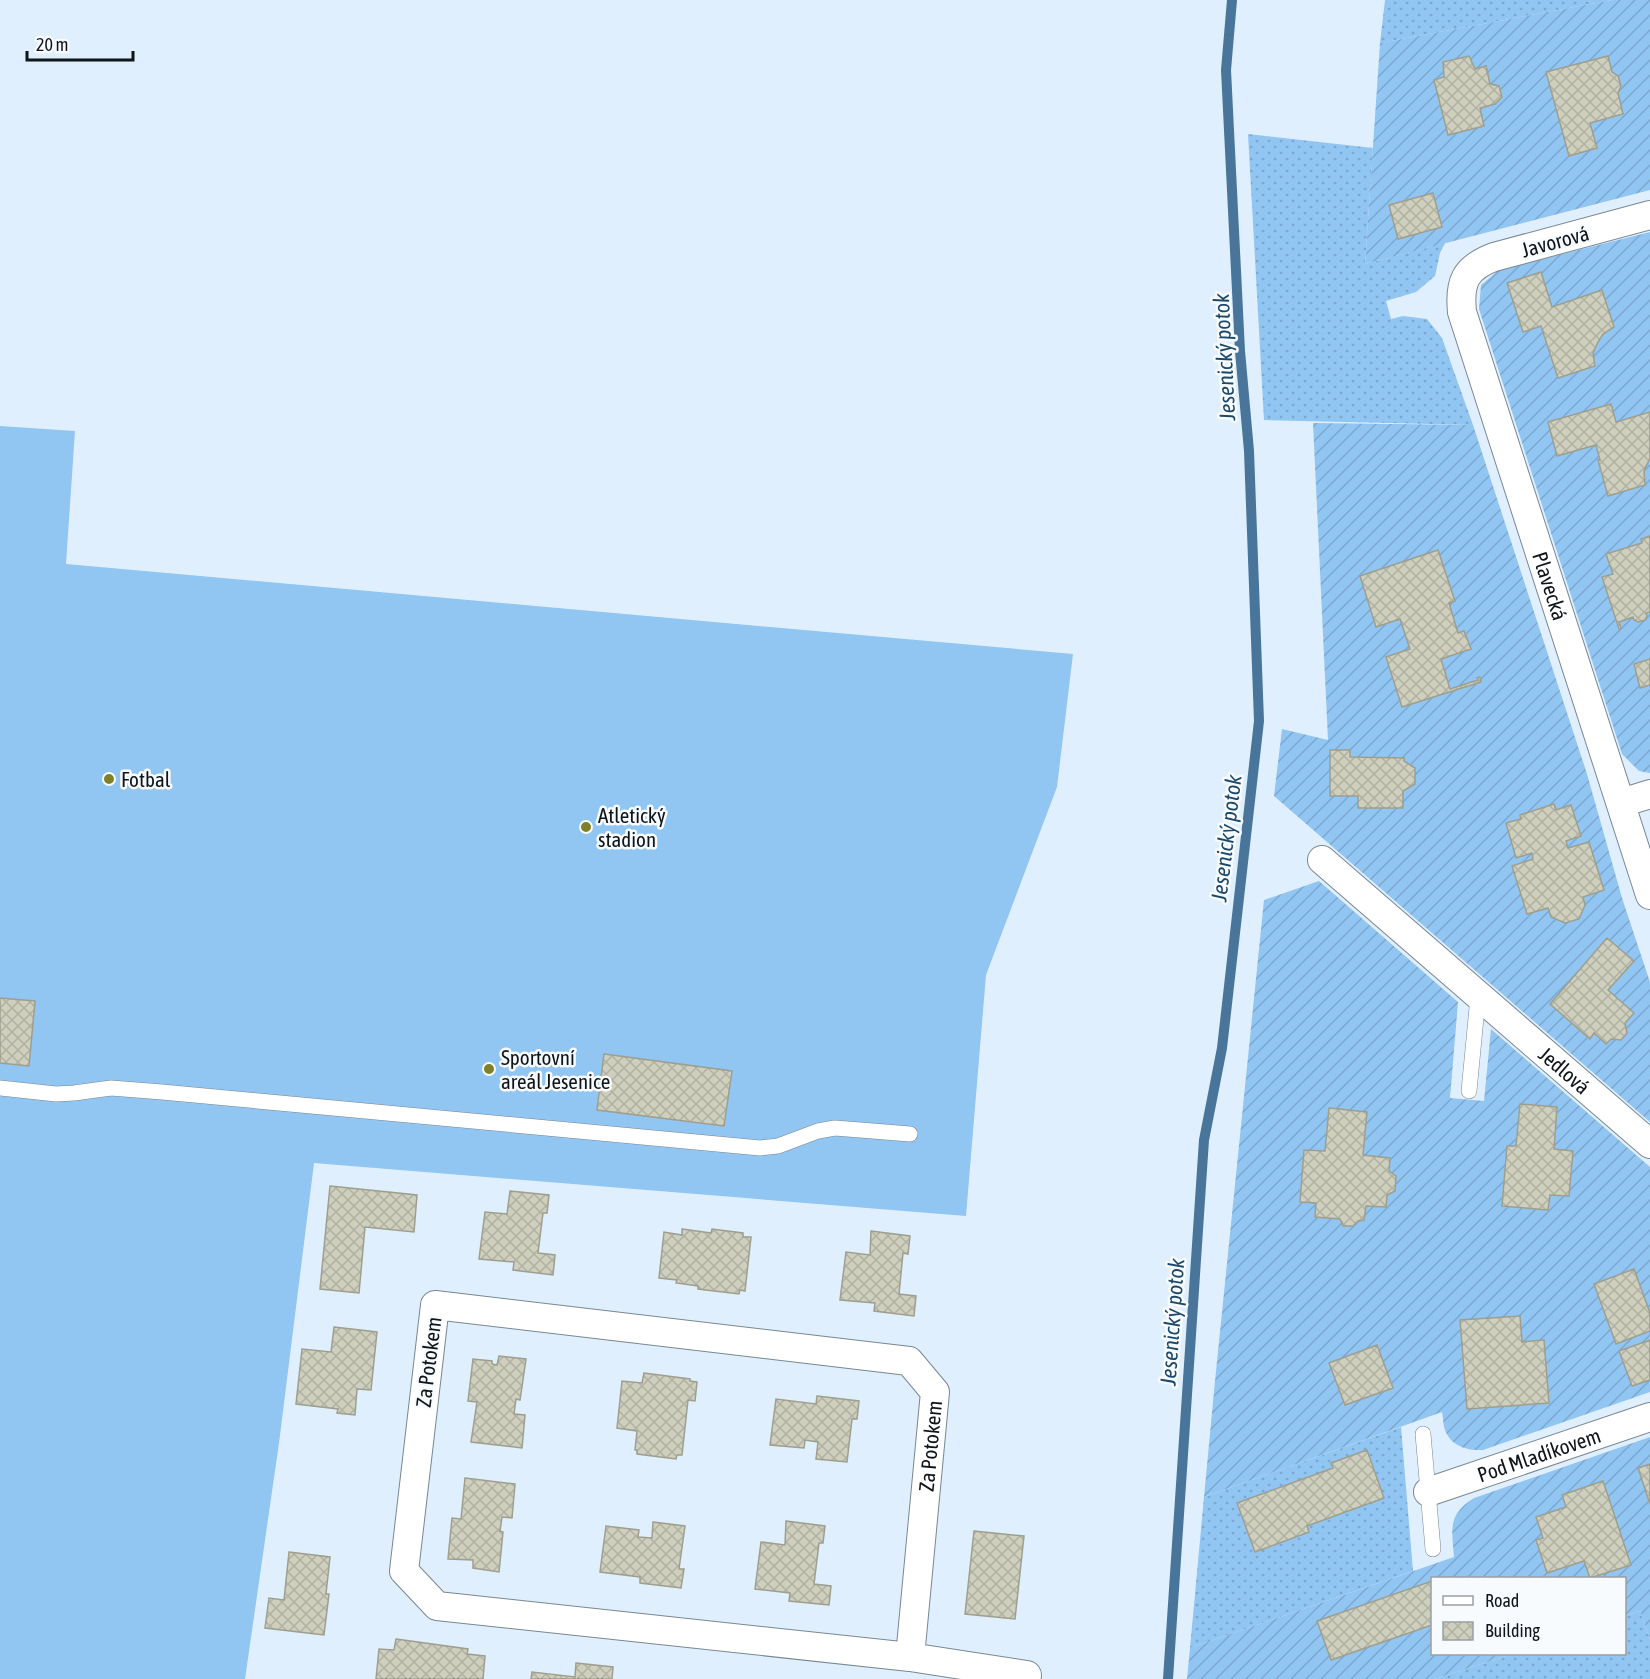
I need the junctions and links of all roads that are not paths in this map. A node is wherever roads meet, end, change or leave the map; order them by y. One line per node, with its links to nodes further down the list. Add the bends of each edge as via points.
1 (1650, 215): 2 (street, Javorová, via 1494,257 1477,263)
2 (1467, 276): 4 (street, Plavecká, via 1460,293 1462,312)
3 (1650, 794): 4 (street)
4 (1621, 803): 6 (street, Plavecká)
5 (1322, 860): 7 (street, Jedlová)
6 (1650, 895)
7 (1478, 997): 9 (lane); 11 (street, Jedlová)
8 (0, 1088): 10 (lane, via 56,1094 111,1088 162,1092 759,1148 836,1128)
9 (1469, 1091)
10 (910, 1134)
11 (1650, 1144)
12 (1650, 1417): 14 (street, Pod Mladíkovem)
13 (1423, 1434): 14 (lane)
14 (1428, 1492): 15 (lane)
15 (1433, 1549)
16 (910, 1657): 16 (street, Za Potokem, via 935,1392 909,1360 435,1305 404,1571 437,1606); 17 (street, Za Potokem, via 1027,1675)
17 (1026, 1679)

